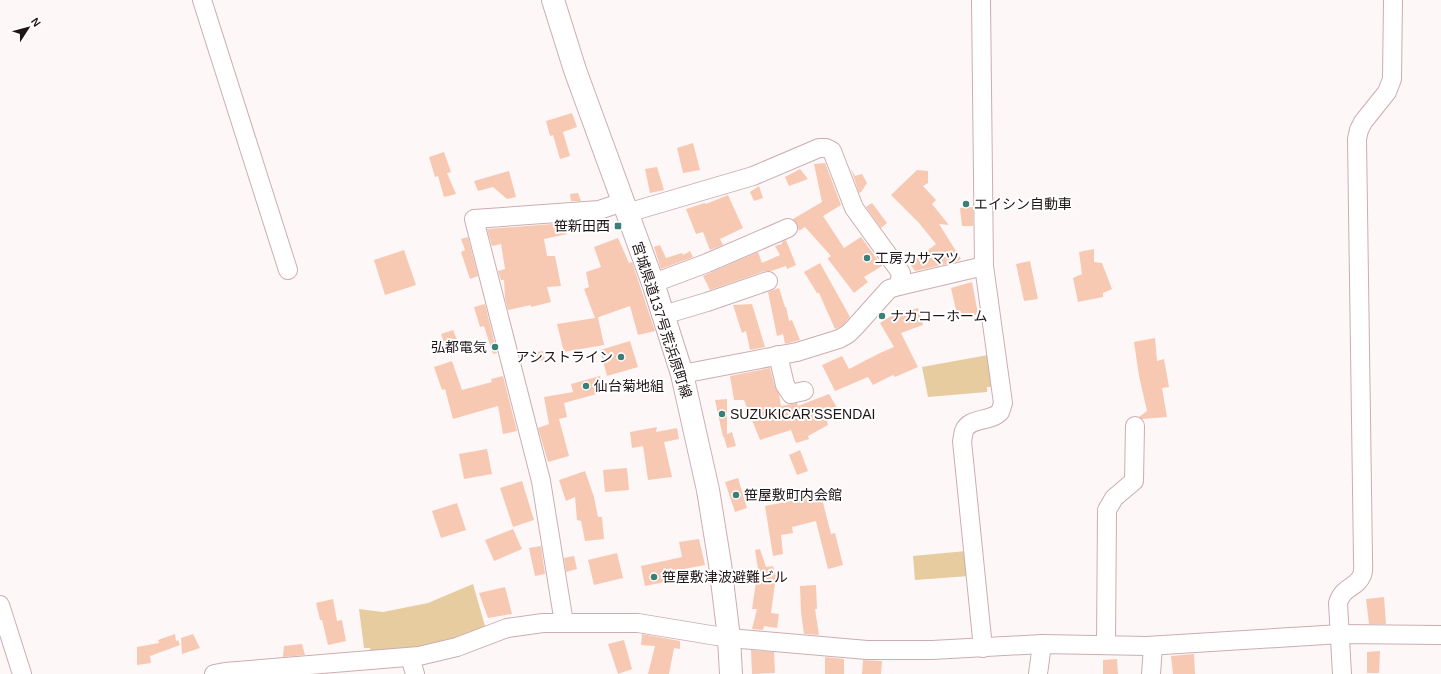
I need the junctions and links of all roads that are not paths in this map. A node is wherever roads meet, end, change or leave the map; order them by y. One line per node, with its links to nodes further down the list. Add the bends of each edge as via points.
1 (202, 0): 8 (street)
2 (553, 0): 5 (main road, 宮城県道137号荒浜原町線, via 575,70)
3 (981, 0): 7 (street)
4 (1394, 0): 19 (street, via 1391,85 1363,122 1357,139 1363,574 1360,580 1340,595 1338,603)
5 (625, 208): 11 (street, via 732,183 819,148 826,148 832,151 854,208 901,273); 14 (main road, 宮城県道137号荒浜原町線, via 654,286); 18 (street, via 474,219 541,481)
6 (788, 228): 10 (street)
7 (984, 266): 11 (street); 25 (street, via 1003,403 995,415 967,426 962,441)
8 (288, 270)
9 (768, 280): 12 (street)
10 (659, 281)
11 (899, 286): 13 (street, via 889,289 848,334 797,352)
12 (670, 313)
13 (778, 355): 14 (street); 15 (street, via 785,385 791,394)
14 (682, 374): 21 (main road, 宮城県道137号荒浜原町線, via 709,498)
15 (804, 391)
16 (1135, 426): 23 (street, via 1134,481 1114,498 1107,510)
17 (0, 605): 27 (street)
18 (564, 623): 21 (street, via 638,623); 26 (street, via 507,628 457,647)
19 (1341, 634): 20 (street); 24 (street); 33 (street)
20 (1441, 635)
21 (729, 638): 25 (street, via 867,650); 30 (main road, 宮城県道137号荒浜原町線)
22 (1042, 644): 23 (street); 25 (street); 31 (street)
23 (1106, 645): 24 (street)
24 (1159, 645): 32 (street)
25 (983, 648)
26 (410, 657): 28 (street); 29 (street)
27 (22, 674)
28 (214, 674)
29 (415, 674)
30 (732, 674)
31 (1038, 674)
32 (1151, 674)
33 (1342, 674)

